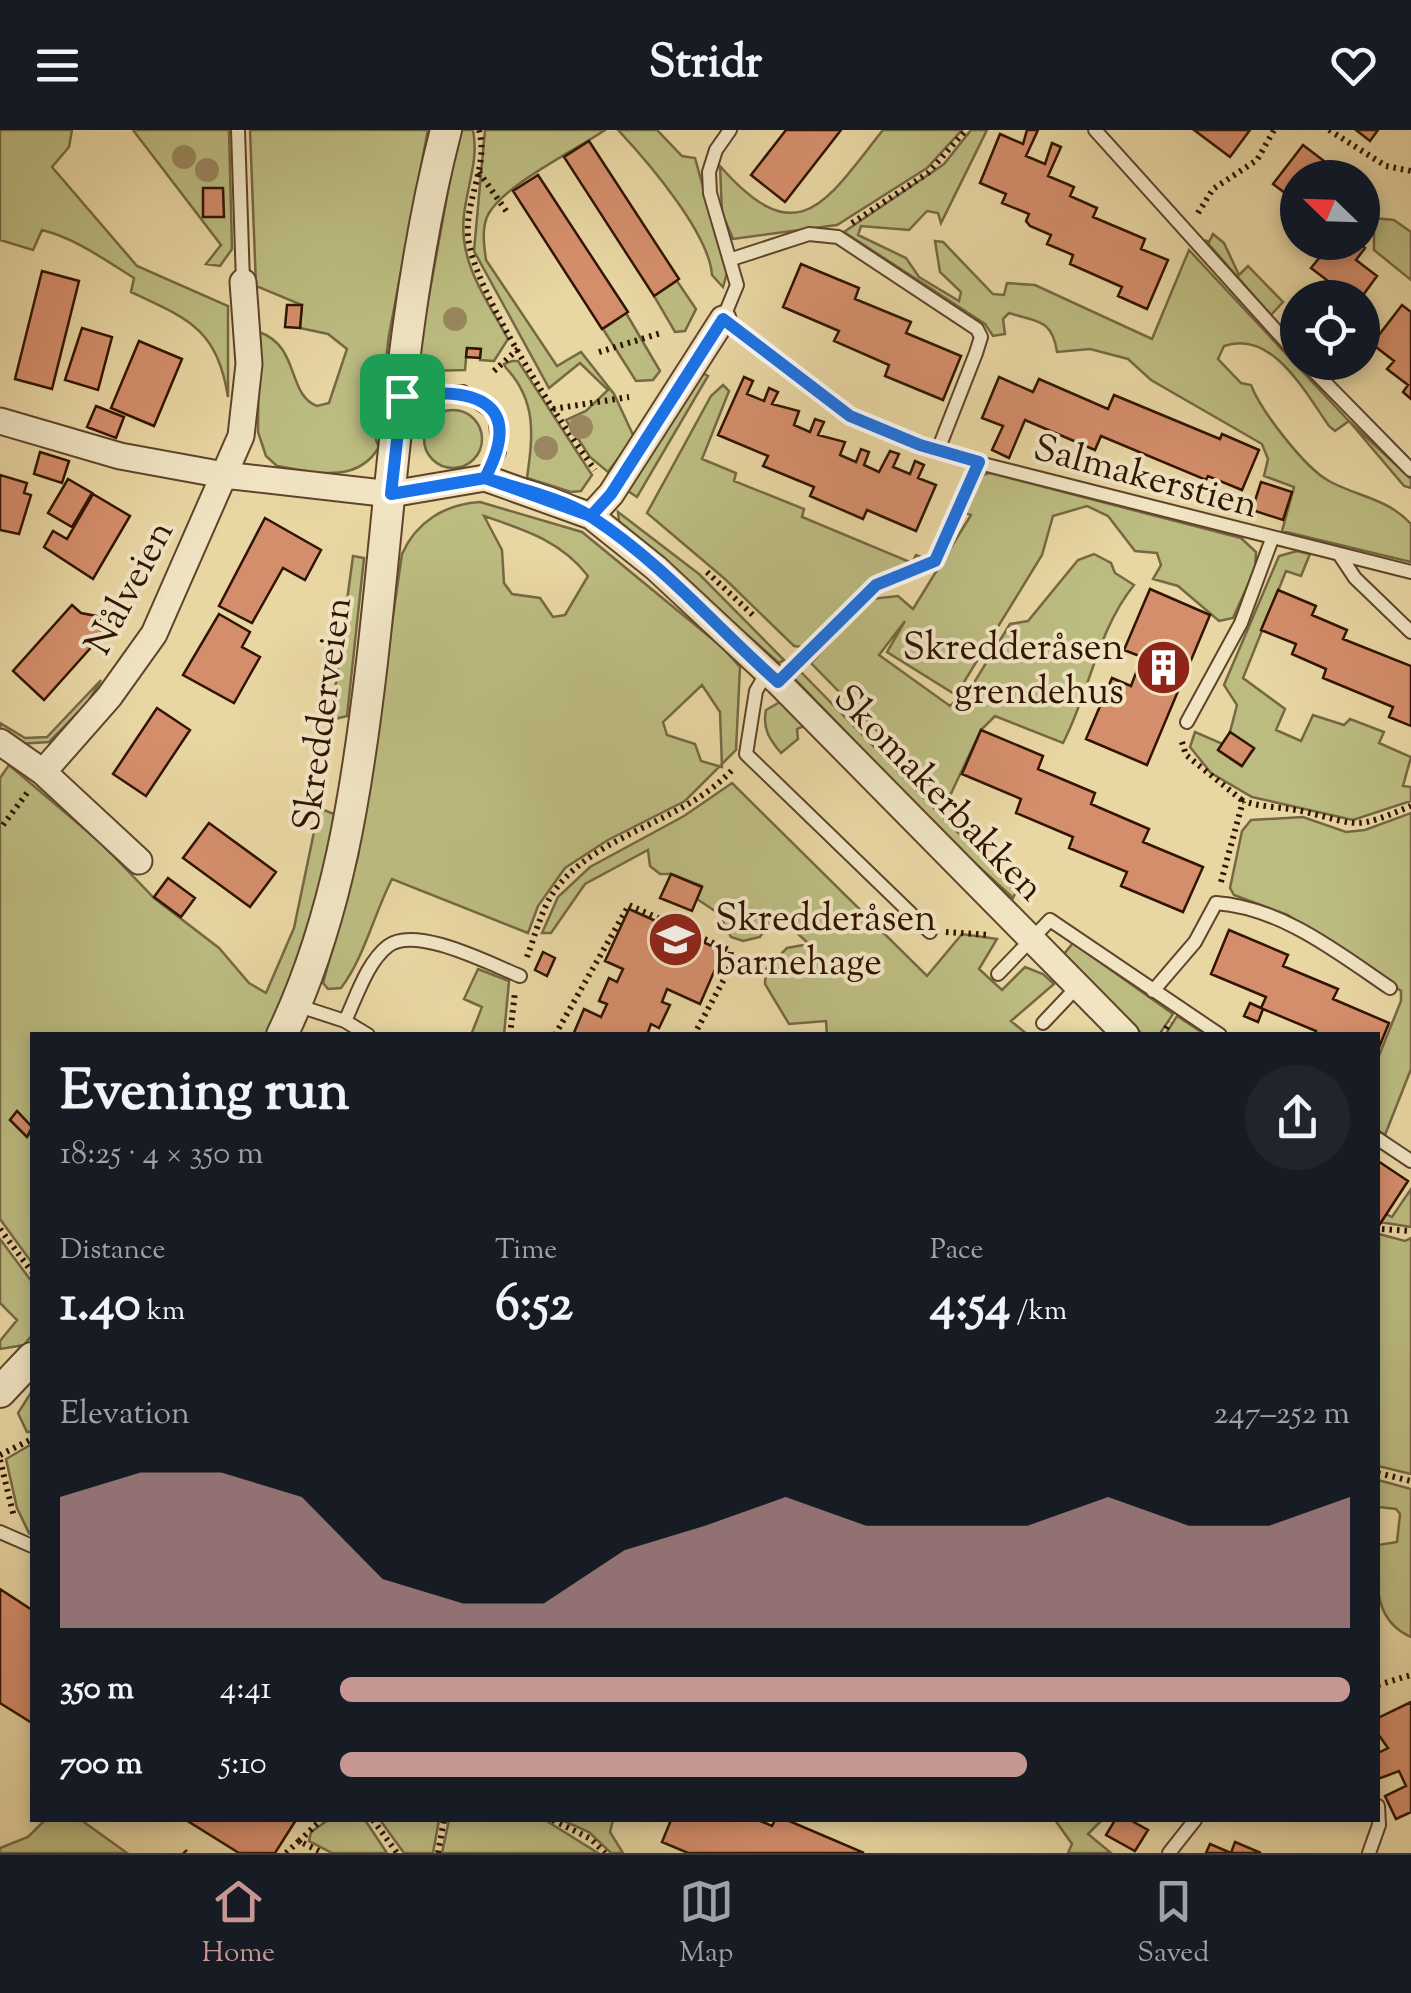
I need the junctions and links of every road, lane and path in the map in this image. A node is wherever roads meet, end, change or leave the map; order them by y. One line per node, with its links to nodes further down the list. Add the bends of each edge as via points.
1 (238, 130): 15 (lane)
2 (446, 130): 22 (street, Skredderveien)
3 (479, 130): 10 (path)
4 (730, 130): 14 (lane, via 716,150 710,192)
5 (966, 130): 13 (path, via 928,172)
6 (1094, 130): 12 (lane)
7 (1274, 130): 12 (path, via 1258,160 1213,189)
8 (1329, 130): 9 (path, via 1386,166)
9 (1411, 171)
10 (479, 172): 11 (path); 20 (path, via 467,224 470,252 518,349)
11 (509, 214)
12 (1184, 230): 18 (lane)
13 (838, 237): 14 (lane, via 809,234); 26 (lane, via 968,321 981,337)
14 (732, 260): 16 (lane, via 737,284)
15 (243, 282): 29 (street, via 247,411)
16 (723, 319): 26 (lane, Salmakerstien, via 850,416); 32 (street)
17 (660, 333): 19 (path)
18 (1280, 334)
19 (599, 352)
20 (494, 371)
21 (1323, 380): 28 (lane)
22 (402, 396): 30 (lane, via 463,392 495,414 499,452); 31 (street, Skredderveien)
23 (629, 397): 24 (path)
24 (552, 409)
25 (0, 420): 29 (street, Nålveien, via 120,456)
26 (938, 450): 27 (lane, Salmakerstien)
27 (979, 462): 33 (lane, Salmakerstien); 37 (path, via 935,561 876,585)
28 (1411, 470)
29 (224, 475): 31 (street, Nålveien); 41 (street, Nålveien, via 154,634)
30 (485, 478): 31 (street, Skomakerbakken); 32 (street, Skomakerbakken)
31 (391, 494): 56 (street, Skredderveien, via 359,771 331,908)
32 (591, 516): 37 (street, Skomakerbakken)
33 (1272, 539): 34 (lane, Salmakerstien); 38 (lane, via 1241,623)
34 (1339, 554): 35 (lane, Salmakerstien); 36 (lane)
35 (1411, 572)
36 (1411, 632)
37 (772, 677): 40 (lane, via 756,692); 50 (street, Skomakerbakken)
38 (1187, 722): 42 (path, via 1186,755)
39 (0, 742): 41 (street)
40 (746, 754): 48 (lane); 52 (path, via 697,800 561,883)
41 (43, 772): 44 (path); 45 (street)
42 (1243, 801): 43 (path, via 1344,824 1371,822); 46 (path)
43 (1411, 806)
44 (3, 825)
45 (139, 861)
46 (1216, 903): 54 (lane, via 1252,908 1298,928); 55 (lane)
47 (962, 931): 49 (path)
48 (930, 932)
49 (998, 936)
50 (1032, 939): 51 (lane); 53 (street, Skomakerbakken); 55 (lane, Skomakerbakken, via 1050,920)
51 (998, 974)
52 (520, 976): 57 (lane, via 428,942 395,942 381,953); 61 (path)
53 (1078, 986): 58 (lane); 64 (street, Skomakerbakken)
54 (1390, 988)
55 (1153, 992): 65 (lane, Skomakerbakken)
56 (296, 1005): 57 (lane); 59 (street, Skredderveien)
57 (345, 1020): 60 (lane)
58 (1043, 1023)
59 (283, 1032)
60 (363, 1032)
61 (511, 1032)
62 (557, 1032): 63 (path, via 628,905 732,952)
63 (696, 1032)
64 (1123, 1032)
65 (1215, 1032)
66 (1380, 1140): 67 (lane)
67 (1411, 1161)
68 (0, 1228): 71 (path)
69 (1382, 1230): 70 (path)
70 (1411, 1232)
71 (30, 1269)
72 (30, 1360): 73 (street)
73 (0, 1392)
74 (30, 1439): 75 (path)
75 (0, 1458): 79 (path)
76 (1380, 1474): 77 (path)
77 (1411, 1482)
78 (0, 1532): 79 (lane)
79 (18, 1537): 80 (lane)
80 (30, 1545)
81 (1411, 1675): 82 (path)
82 (1380, 1684)
83 (319, 1822): 89 (path)
84 (374, 1822): 92 (path)
85 (444, 1822): 93 (path)
86 (557, 1822): 94 (path)
87 (1193, 1822): 95 (lane)
88 (1379, 1822): 96 (lane)
89 (299, 1841): 90 (path); 91 (path)
90 (286, 1853)
91 (324, 1853)
92 (397, 1853)
93 (438, 1853)
94 (605, 1853)
95 (1169, 1853)
96 (1369, 1853)

